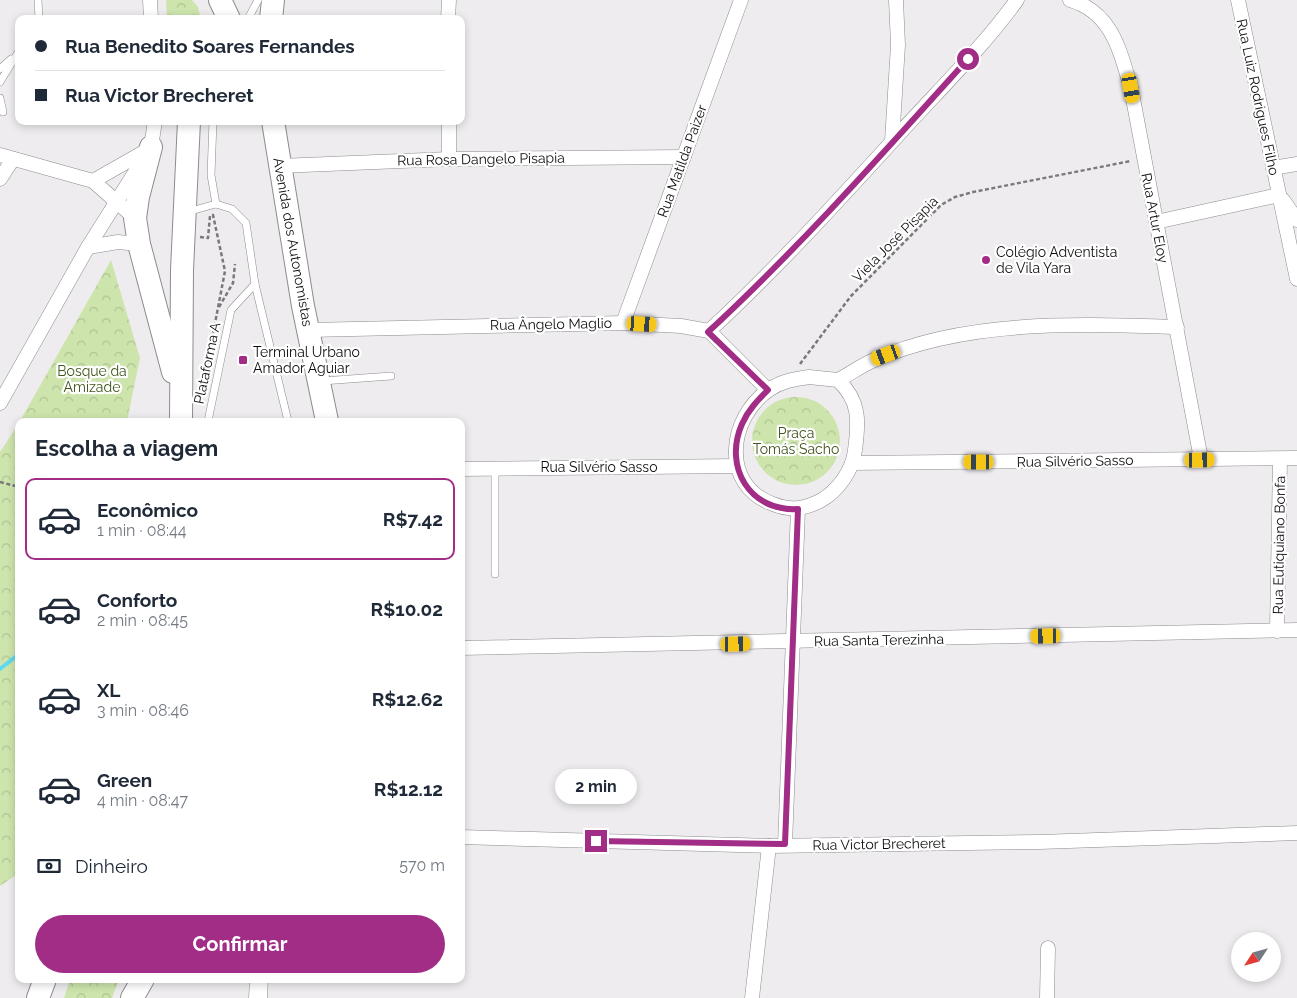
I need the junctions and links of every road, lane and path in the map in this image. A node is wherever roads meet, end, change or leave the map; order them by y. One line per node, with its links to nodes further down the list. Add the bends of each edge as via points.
1 (38, 0): 10 (lane)
2 (150, 0): 11 (street)
3 (449, 0): 13 (street)
4 (741, 0): 29 (street, Rua Matilda Paizer)
5 (896, 0): 26 (street, via 898,45)
6 (1018, 0): 26 (street)
7 (1070, 0): 30 (street, Rua Artur Eloy, via 1084,4 1102,18 1117,40 1131,88)
8 (1238, 0): 34 (street, Rua Luiz Rodrigues Filho)
9 (268, 6): 12 (lane)
10 (39, 15)
11 (151, 15)
12 (254, 15)
13 (448, 15)
14 (15, 56): 16 (lane)
15 (15, 58): 17 (lane)
16 (0, 69)
17 (0, 83)
18 (0, 98): 19 (lane)
19 (3, 112)
20 (154, 125): 27 (street)
21 (189, 125): 41 (main road)
22 (213, 125): 39 (lane, via 211,175)
23 (259, 125): 33 (main road)
24 (274, 125): 33 (main road, Avenida dos Autonomistas)
25 (449, 125): 31 (street)
26 (892, 141): 53 (street, via 752,291)
27 (151, 147): 36 (street, via 130,162); 38 (street); 40 (main road)
28 (6, 157): 35 (street); 36 (street)
29 (684, 157): 31 (street, Rua Rosa Dangelo Pisapia); 50 (street, Rua Matilda Paizer)
30 (1144, 158): 43 (street, Rua Artur Eloy); 55 (path, Viela José Pisapia, via 955,196 940,205 851,296)
31 (449, 159): 33 (street, Rua Rosa Dangelo Pisapia)
32 (1297, 164): 34 (street)
33 (279, 166): 52 (main road, Avenida dos Autonomistas)
34 (1273, 168): 37 (street, Rua Luiz Rodrigues Filho)
35 (0, 179)
36 (92, 181): 38 (street)
37 (1279, 195): 42 (street); 43 (street); 47 (street, Rua Luiz Rodrigues Filho)
38 (115, 203): 40 (street); 45 (street)
39 (216, 204): 41 (lane); 48 (lane, via 232,209 246,223)
40 (136, 218): 44 (main road)
41 (192, 220): 49 (path, via 199,237 208,238 210,216 213,215 225,271); 60 (main road)
42 (1297, 220)
43 (1156, 222): 51 (street, Rua Artur Eloy)
44 (138, 244): 45 (street, via 118,242); 60 (main road)
45 (88, 247): 59 (street)
46 (236, 264): 49 (path, via 233,283)
47 (1297, 279)
48 (255, 284): 61 (lane, Plataforma A, via 231,310); 62 (lane)
49 (218, 308): 60 (path)
50 (623, 322): 52 (street, Rua Ângelo Maglio); 53 (street, Rua Ângelo Maglio, via 681,326)
51 (1177, 327): 56 (street, via 1044,325 979,332 913,345 873,360); 66 (street, Rua Artur Eloy)
52 (309, 330): 57 (main road, Avenida dos Autonomistas)
53 (708, 332): 58 (street)
54 (391, 376): 57 (lane)
55 (789, 380): 56 (street, via 817,377); 58 (street)
56 (838, 380): 67 (street, via 853,399 857,414)
57 (319, 381): 63 (main road, Avenida dos Autonomistas)
58 (768, 390): 68 (street, via 750,408 741,424)
59 (0, 403)
60 (187, 408)
61 (209, 418)
62 (287, 418)
63 (326, 418)
64 (1280, 458): 65 (street, Rua Silvério Sasso); 66 (street, Rua Silvério Sasso); 76 (street, Rua Eutiquiano Bonfa)
65 (1297, 458)
66 (1200, 460): 67 (street, Rua Silvério Sasso)
67 (852, 463): 73 (street, via 841,483 830,494)
68 (737, 466): 69 (street, Rua Silvério Sasso); 73 (street, via 742,482 761,500 782,508)
69 (495, 468): 70 (street, Rua Silvério Sasso); 74 (lane)
70 (465, 469)
71 (0, 482): 72 (path)
72 (15, 486)
73 (798, 509): 77 (street)
74 (495, 574)
75 (1297, 630): 76 (street, Rua Santa Terezinha)
76 (1278, 631): 77 (street, Rua Santa Terezinha)
77 (794, 642): 78 (street, Rua Santa Terezinha); 81 (street)
78 (465, 648)
79 (1297, 833): 81 (street, Rua Victor Brecheret, via 1040,842)
80 (465, 837): 82 (street, Rua Victor Brecheret)
81 (785, 844): 82 (street, Rua Victor Brecheret)
82 (769, 846): 92 (street)
83 (1048, 948): 93 (street)
84 (44, 983): 88 (main road)
85 (130, 983): 89 (main road)
86 (141, 983): 90 (main road)
87 (259, 983): 91 (street)
88 (38, 998)
89 (125, 998)
90 (132, 998)
91 (258, 998)
92 (752, 998)
93 (1047, 998)

